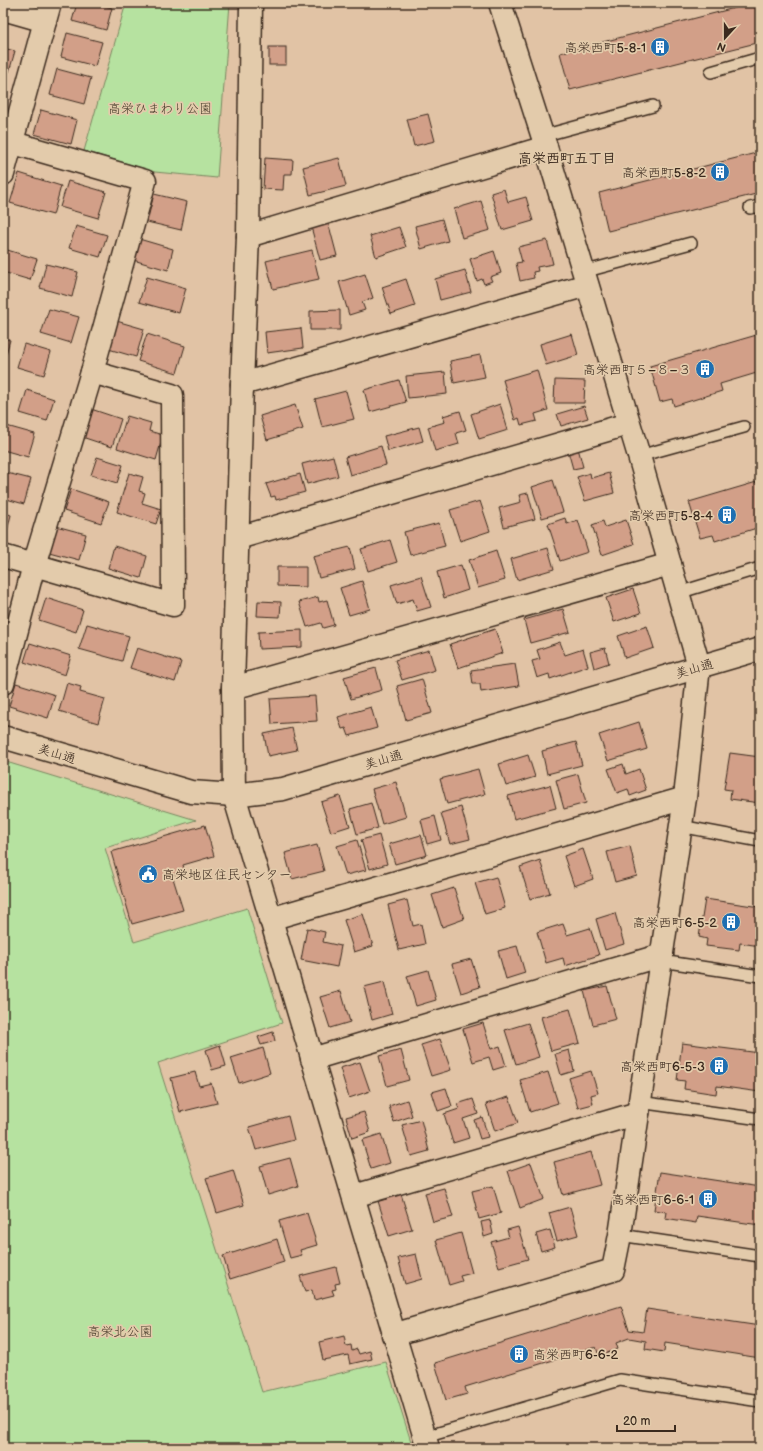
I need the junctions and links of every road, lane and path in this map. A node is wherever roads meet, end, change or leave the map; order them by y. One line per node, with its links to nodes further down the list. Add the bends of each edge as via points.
1 (251, 3): 11 (street)
2 (500, 3): 9 (street)
3 (3, 9): 4 (street)
4 (47, 12): 8 (street)
5 (760, 58): 6 (lane)
6 (710, 72)
7 (653, 106): 9 (lane)
8 (8, 142): 10 (street); 14 (street, via 145,181)
9 (544, 142): 11 (street); 13 (street)
10 (3, 174)
11 (248, 236): 15 (street)
12 (691, 243): 13 (lane)
13 (585, 279): 15 (street); 16 (street)
14 (92, 372): 22 (street); 22 (street, via 172,395 173,605)
15 (242, 384): 19 (street)
16 (628, 424): 18 (street); 19 (street)
17 (744, 426): 18 (lane)
18 (639, 456): 21 (street)
19 (238, 538): 28 (street)
20 (3, 556): 22 (street)
21 (670, 564): 24 (street); 28 (street)
22 (34, 565): 27 (street)
23 (760, 568): 24 (lane)
24 (678, 593): 26 (street)
25 (760, 649): 26 (street, 美山通)
26 (699, 666): 30 (street, 美山通, via 283,789); 31 (street)
27 (3, 683)
28 (233, 688): 30 (street)
29 (3, 737): 30 (street, 美山通, via 191,792)
30 (234, 795): 34 (street)
31 (685, 798): 32 (street); 34 (street)
32 (680, 826): 33 (lane); 35 (street)
33 (760, 841)
34 (270, 919): 37 (street)
35 (661, 958): 36 (lane); 37 (street); 38 (street)
36 (760, 976)
37 (312, 1058): 40 (street)
38 (639, 1107): 39 (lane); 40 (street); 41 (street)
39 (760, 1120)
40 (354, 1196): 43 (street)
41 (620, 1235): 42 (lane); 43 (street, via 613,1270)
42 (760, 1256)
43 (393, 1335): 45 (street)
44 (760, 1401): 45 (lane, via 620,1380)
45 (426, 1443)

